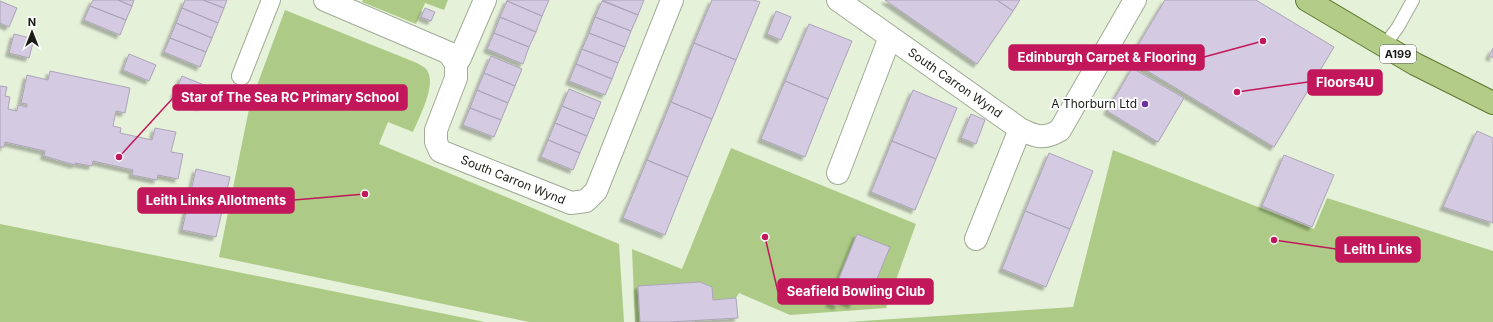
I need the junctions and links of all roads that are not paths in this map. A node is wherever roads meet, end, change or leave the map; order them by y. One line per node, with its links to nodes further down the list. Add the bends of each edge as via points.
1 (271, 0): 12 (street)
2 (325, 0): 11 (street, via 449,54)
3 (486, 0): 11 (street)
4 (672, 0): 11 (street, South Carron Wynd, via 596,191 586,201 571,203 440,151 436,142 436,130 456,78)
5 (838, 0): 9 (street, South Carron Wynd)
6 (1135, 0): 14 (street, South Carron Wynd, via 1060,130 1051,136 1041,137)
7 (1307, 0): 10 (main road, A199)
8 (1413, 0): 10 (lane)
9 (890, 37): 14 (street, South Carron Wynd); 15 (street)
10 (1384, 46): 13 (main road, A199, via 1414,64)
11 (456, 64)
12 (241, 76)
13 (1493, 103)
14 (1020, 129): 16 (street)
15 (838, 173)
16 (976, 240)

